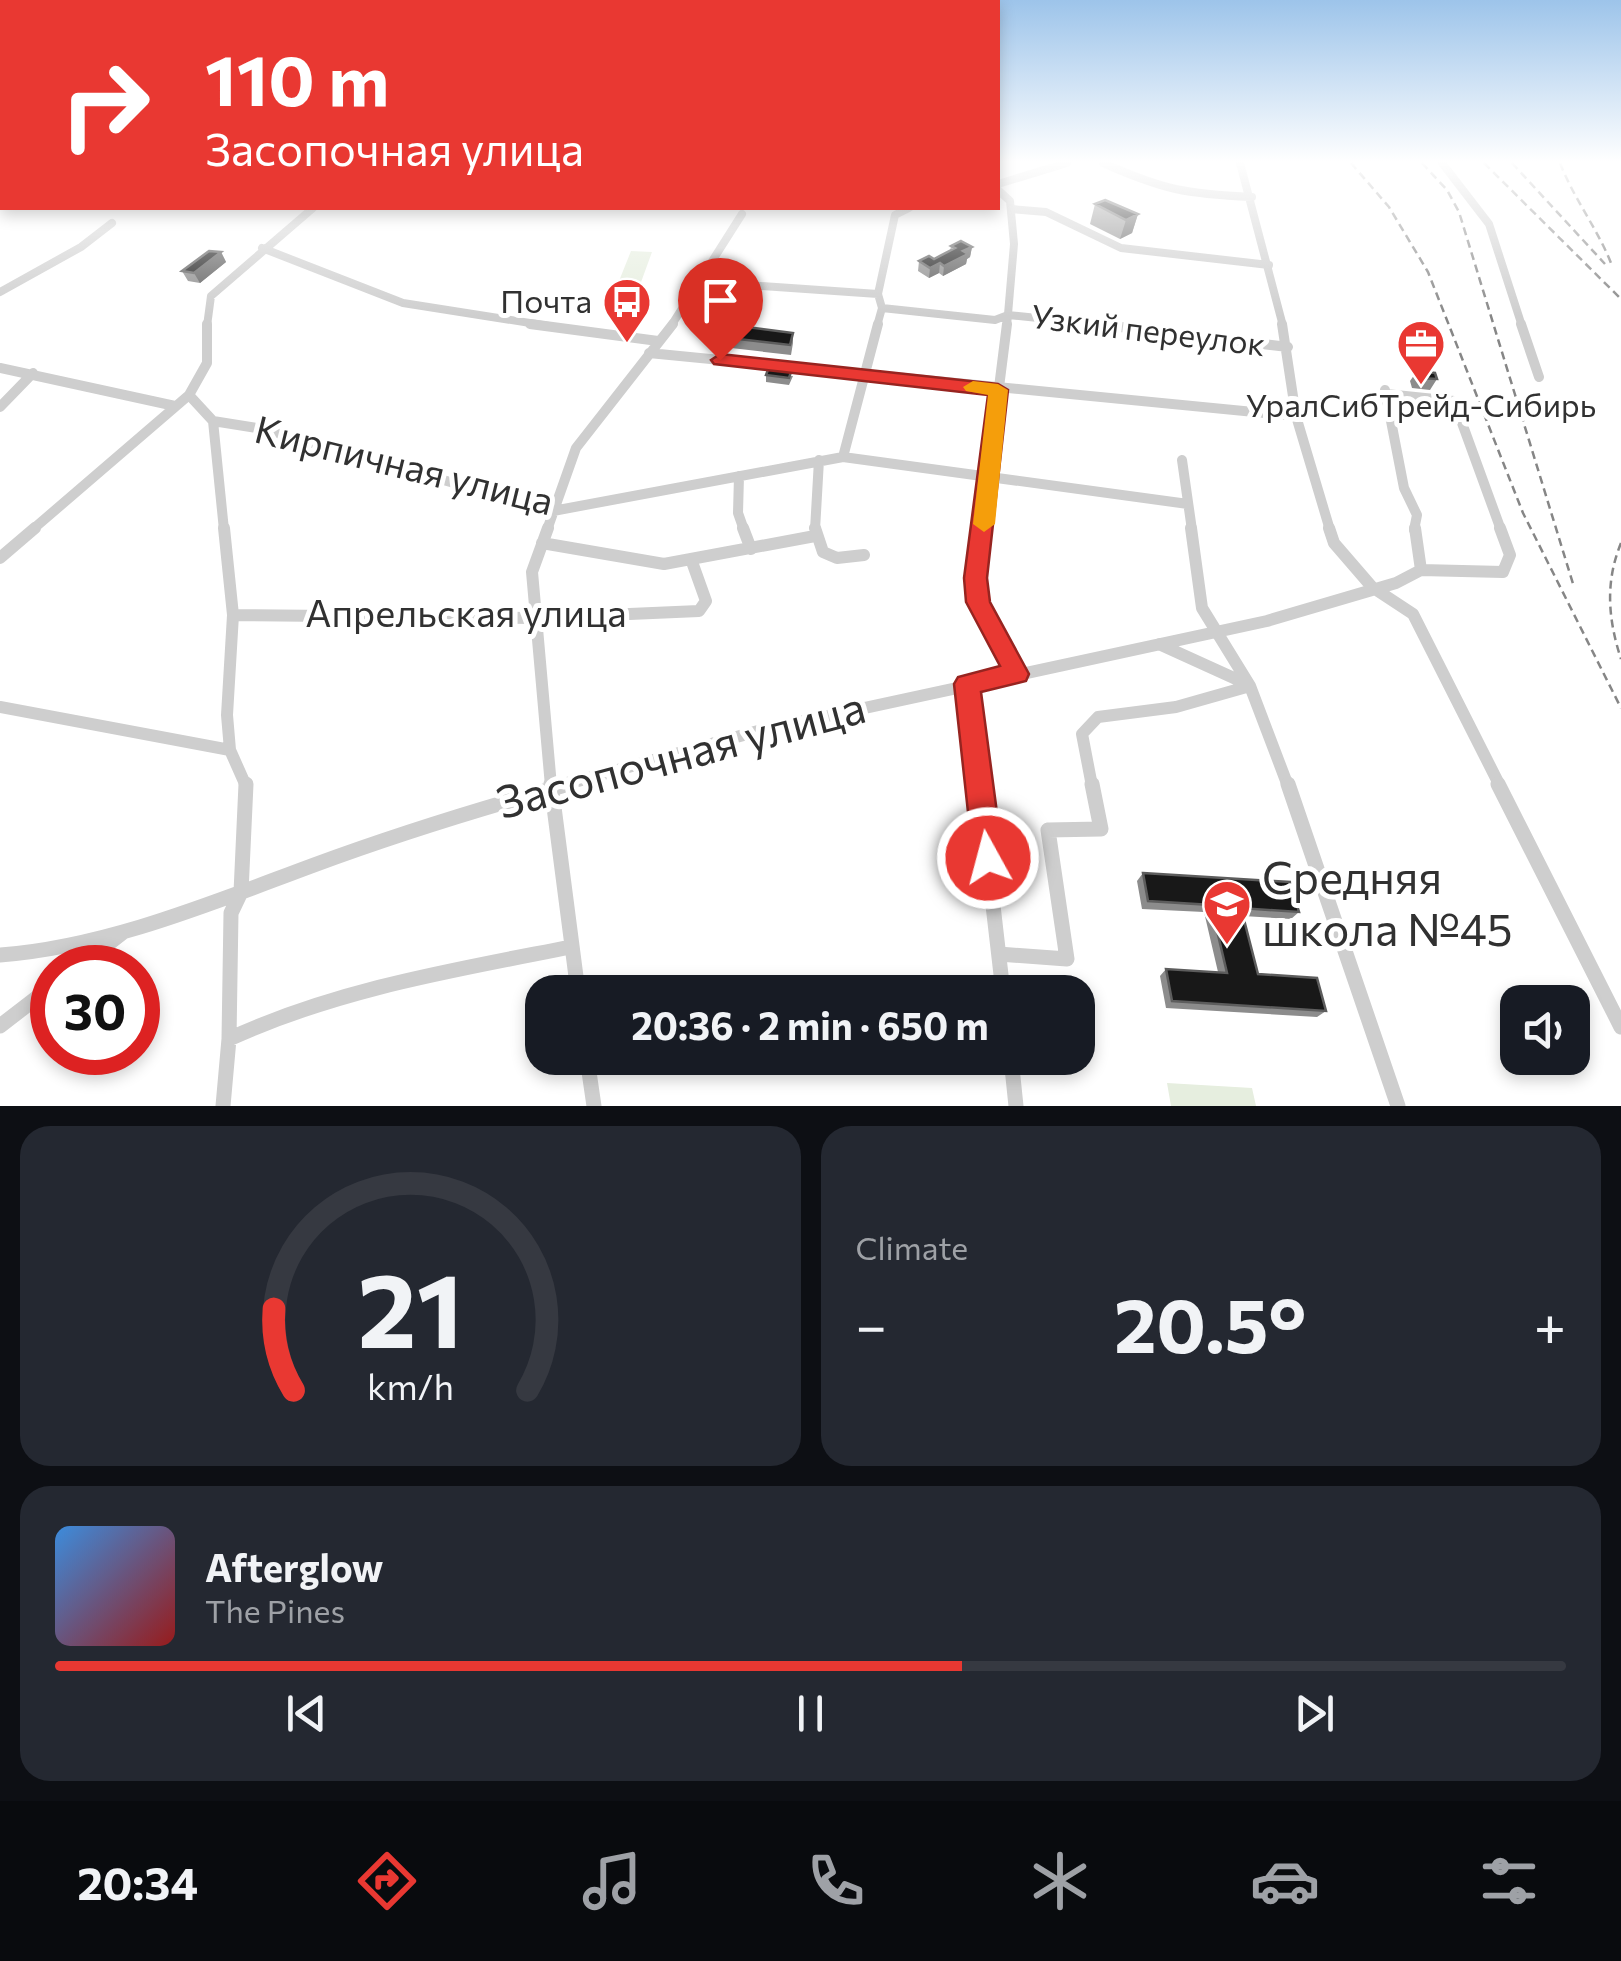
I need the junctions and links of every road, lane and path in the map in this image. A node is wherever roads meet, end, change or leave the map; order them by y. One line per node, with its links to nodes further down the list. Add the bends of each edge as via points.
1 (742, 214): 11 (street)
2 (305, 215): 9 (street)
3 (896, 215): 13 (street)
4 (1012, 215): 15 (street)
5 (1051, 215): 10 (street, via 1121,248)
6 (1256, 215): 10 (street)
7 (1483, 215): 22 (street)
8 (112, 222): 12 (street)
9 (262, 248): 16 (street, via 434,311); 24 (street, via 211,296 207,363)
10 (1269, 266): 17 (street)
11 (703, 282): 13 (street); 16 (street)
12 (0, 292)
13 (878, 294): 14 (street)
14 (882, 308): 15 (street, Узкий переулок); 21 (street)
15 (1008, 316): 17 (street, Узкий переулок); 23 (street)
16 (658, 341): 18 (street)
17 (1288, 348): 27 (street)
18 (650, 353): 21 (street); 35 (street, via 576,448)
19 (0, 368): 20 (street)
20 (34, 373): 25 (street); 26 (street)
21 (866, 375): 23 (street); 29 (street)
22 (1538, 377)
23 (998, 390): 27 (street); 33 (street)
24 (189, 395): 25 (street); 28 (street)
25 (175, 406): 40 (street)
26 (0, 407)
27 (1296, 416): 43 (street, via 1334,543)
28 (213, 421): 35 (street, Кирпичная улица, via 263,429); 44 (street)
29 (844, 457): 30 (street, Кирпичная улица); 33 (street, Кирпичная улица)
30 (819, 460): 32 (street, Кирпичная улица); 36 (street)
31 (1182, 460): 34 (street)
32 (739, 476): 35 (street, Кирпичная улица); 38 (street, via 738,513)
33 (990, 478): 34 (street, Кирпичная улица); 48 (street, via 978,602)
34 (1188, 504): 46 (street, via 1202,608)
35 (553, 511): 37 (street)
36 (816, 536): 38 (street); 39 (street, via 823,552 836,558)
37 (542, 544): 41 (street, via 664,564); 45 (street, via 532,572)
38 (751, 549): 41 (street)
39 (864, 555)
40 (0, 558)
41 (691, 560): 45 (street, Апрельская улица, via 706,602 699,611)
42 (1421, 570): 42 (street, via 1503,572 1510,555 1454,401 1385,390 1404,488 1417,515 1413,536); 43 (street, Засопочная улица)
43 (1372, 587): 46 (street, Засопочная улица); 64 (street, via 1413,614)
44 (233, 615): 45 (street, Апрельская улица); 52 (street)
45 (537, 618): 53 (street)
46 (1215, 630): 47 (street, Засопочная улица); 50 (street)
47 (1156, 643): 48 (street, Засопочная улица); 50 (street)
48 (1017, 674): 49 (street, Засопочная улица)
49 (967, 684): 53 (street, Засопочная улица, via 758,730); 58 (street)
50 (1250, 686): 58 (street, via 1164,712 1098,718 1082,734 1101,830 1048,830 1067,959); 71 (street)
51 (0, 707): 52 (street)
52 (230, 750): 54 (street, via 246,782)
53 (551, 786): 54 (street, Засопочная улица); 57 (street)
54 (241, 892): 55 (street, Засопочная улица); 65 (street, via 231,914)
55 (129, 927): 56 (street); 59 (street, Засопочная улица, via 57,951)
56 (106, 945)
57 (571, 947): 60 (street); 65 (street, via 274,1016)
58 (999, 954): 61 (street)
59 (0, 955)
60 (575, 975)
61 (1002, 975)
62 (30, 1003): 63 (street)
63 (0, 1026)
64 (1621, 1027)
65 (229, 1040): 68 (street)
66 (589, 1075): 69 (street)
67 (1013, 1075): 70 (street)
68 (223, 1106)
69 (594, 1106)
70 (1016, 1106)
71 (1398, 1106)

